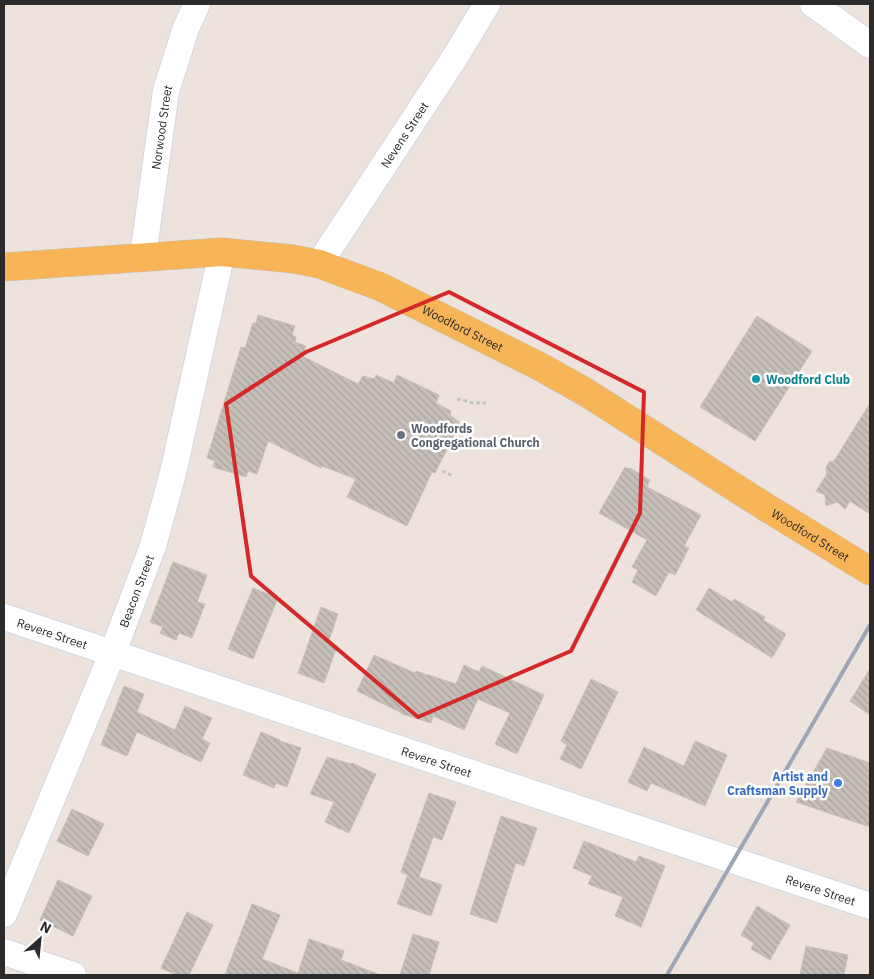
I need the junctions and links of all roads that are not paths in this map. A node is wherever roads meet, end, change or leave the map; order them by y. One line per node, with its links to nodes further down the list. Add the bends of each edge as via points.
1 (197, 4): 6 (street, Norwood Street, via 166,91)
2 (487, 4): 7 (street, Nevens Street)
3 (813, 4): 4 (street)
4 (870, 45)
5 (222, 252): 6 (main road, Woodford Street); 7 (main road, Woodford Street); 11 (street, Beacon Street, via 169,490 153,546)
6 (144, 256): 8 (main road, Woodford Street)
7 (319, 264): 9 (main road, Woodford Street, via 381,287 539,366)
8 (4, 267)
9 (870, 571)
10 (4, 617): 11 (street, Revere Street)
11 (113, 652): 12 (street, Revere Street); 13 (street, Beacon Street)
12 (870, 906)
13 (4, 914)
14 (4, 952): 15 (street)
15 (73, 975)

